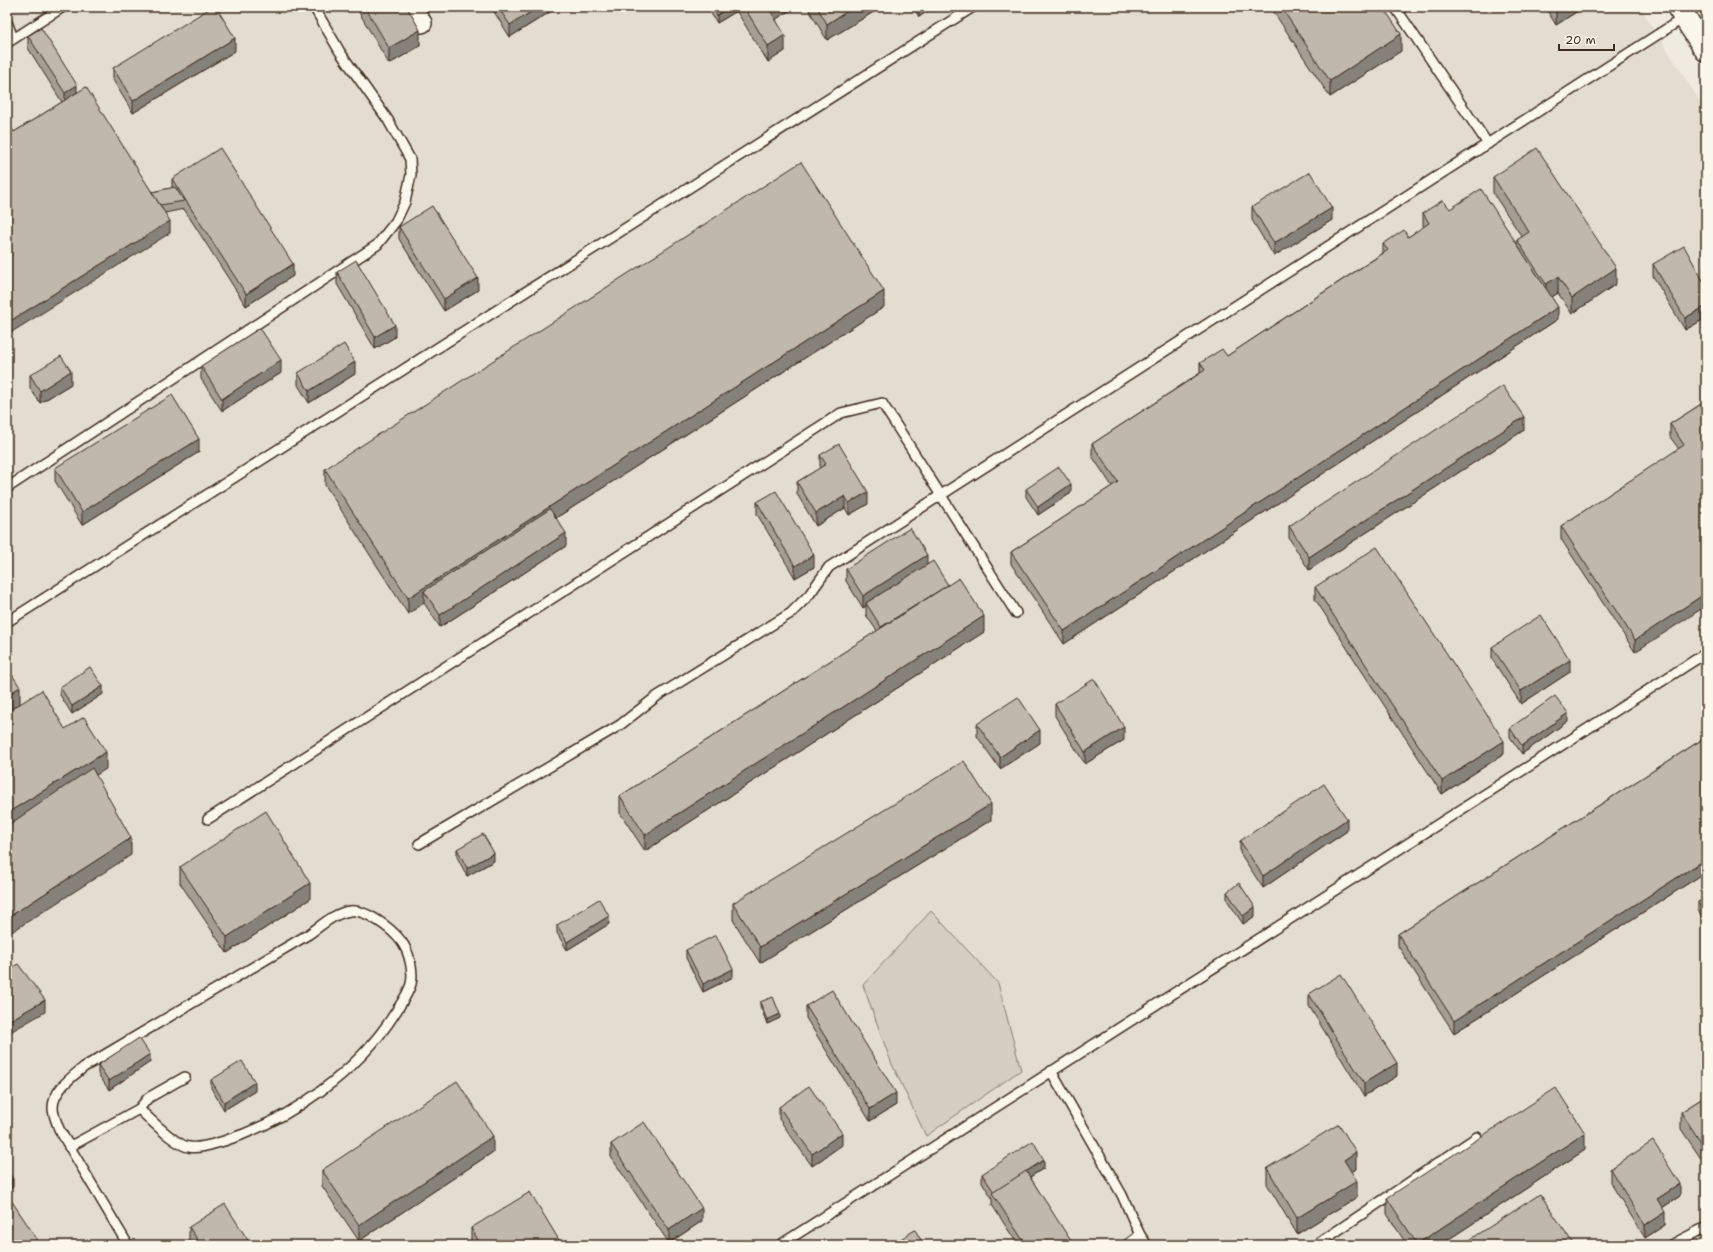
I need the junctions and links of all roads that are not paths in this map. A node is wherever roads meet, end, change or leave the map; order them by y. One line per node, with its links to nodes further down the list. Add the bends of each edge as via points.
1 (63, 7): 9 (lane)
2 (314, 7): 12 (lane, via 340,52 388,120 410,159 411,175 396,221 378,245)
3 (412, 7): 8 (street)
4 (973, 7): 15 (lane)
5 (1395, 7): 11 (lane)
6 (1682, 12): 10 (street); 11 (lane)
7 (7, 22): 9 (lane)
8 (422, 23)
9 (10, 40)
10 (1706, 50)
11 (1488, 144): 13 (lane)
12 (7, 488)
13 (940, 495): 14 (lane); 17 (lane, via 882,403 841,413); 18 (lane, via 829,567 809,595 791,613 656,697 620,725)
14 (1016, 613)
15 (7, 622)
16 (1706, 652): 19 (lane)
17 (208, 819)
18 (419, 844)
19 (1052, 1071): 25 (lane, via 1122,1195); 27 (lane)
20 (185, 1077): 21 (lane, via 148,1098)
21 (139, 1109): 23 (lane); 23 (lane, via 173,1139 188,1148 207,1146 241,1135 280,1116 326,1087 355,1063 384,1031 406,996 411,983 411,962 401,941 386,926 367,914 351,911 336,915 84,1067 65,1083 57,1095 53,1108 59,1129)
22 (1477, 1137): 30 (lane)
23 (69, 1147): 26 (lane)
24 (1706, 1227): 31 (lane)
25 (1140, 1235): 28 (lane); 29 (lane)
26 (128, 1245)
27 (780, 1245)
28 (1127, 1245)
29 (1147, 1245)
30 (1316, 1245)
31 (1671, 1245)

